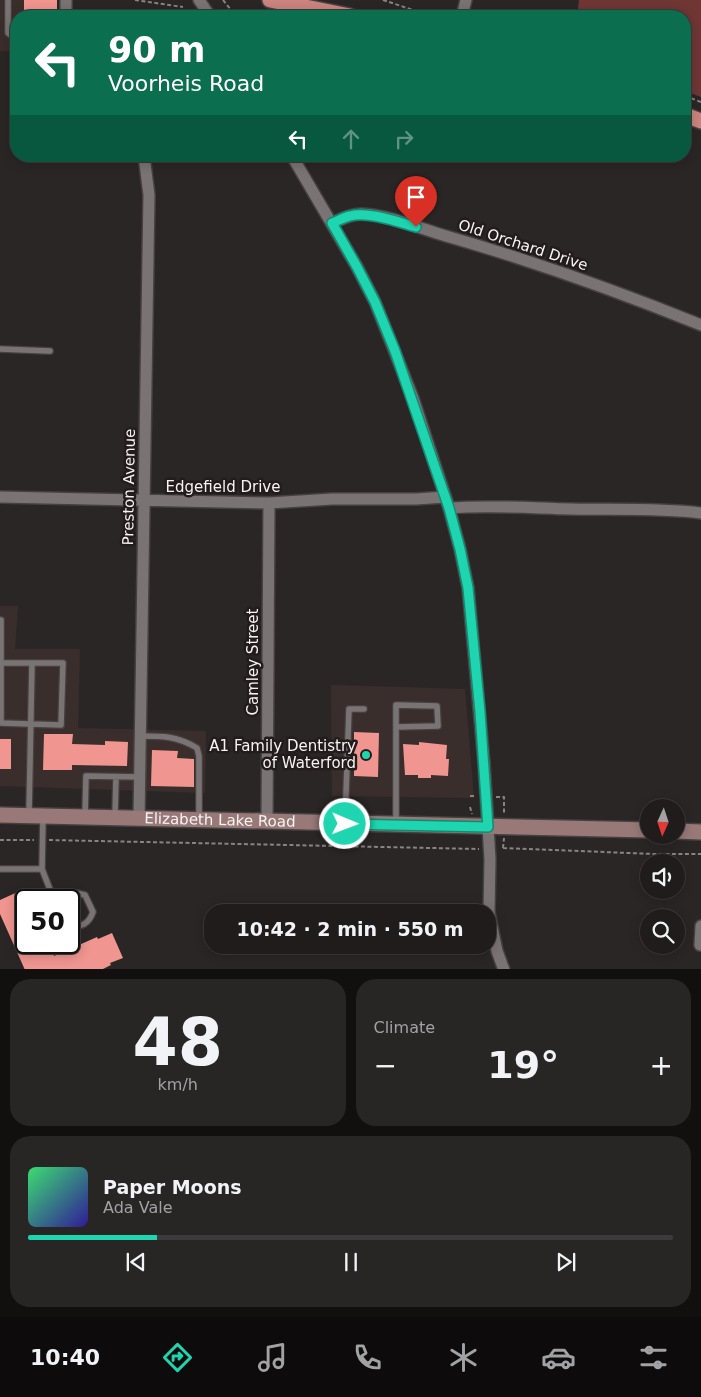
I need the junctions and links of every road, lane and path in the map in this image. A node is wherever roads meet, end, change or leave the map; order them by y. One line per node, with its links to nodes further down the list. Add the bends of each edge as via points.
1 (8, 0): 8 (lane)
2 (135, 0): 5 (path)
3 (270, 0): 6 (highway)
4 (383, 0): 7 (path)
5 (182, 7)
6 (320, 10)
7 (413, 10)
8 (10, 34)
9 (145, 162): 16 (street, Preston Avenue, via 149,195)
10 (296, 162): 11 (street)
11 (332, 223): 12 (street, Old Orchard Drive, via 361,214 387,219 533,262); 17 (street, via 375,302)
12 (701, 325)
13 (0, 349): 14 (lane)
14 (50, 351)
15 (0, 497): 16 (street, Edgefield Drive)
16 (144, 502): 18 (street, Edgefield Drive); 27 (street, Preston Avenue)
17 (447, 502): 18 (street, Edgefield Drive, via 348,498); 19 (street, Edgefield Drive); 39 (street, via 468,588)
18 (269, 503): 36 (street, Camley Street)
19 (701, 514)
20 (0, 620): 21 (lane)
21 (1, 663): 22 (lane); 24 (lane)
22 (32, 663): 25 (lane); 25 (lane, via 63,663 61,725)
23 (364, 709): 37 (lane, via 349,708)
24 (0, 723): 25 (lane)
25 (31, 724): 31 (lane)
26 (396, 727): 26 (lane, via 396,705 437,706 438,726); 38 (lane)
27 (140, 736): 29 (street, Preston Avenue); 35 (lane, via 170,737 184,740 197,748)
28 (116, 777): 29 (lane); 32 (lane, via 86,776); 33 (lane)
29 (140, 777): 34 (street, Preston Avenue)
30 (0, 816): 31 (main road, Elizabeth Lake Road)
31 (36, 816): 32 (main road, Elizabeth Lake Road); 44 (lane)
32 (85, 818): 33 (main road, Elizabeth Lake Road)
33 (116, 818): 34 (main road, Elizabeth Lake Road)
34 (139, 819): 35 (main road, Elizabeth Lake Road)
35 (199, 820): 36 (main road, Elizabeth Lake Road)
36 (267, 822): 37 (main road, Elizabeth Lake Road)
37 (345, 824): 38 (main road, Elizabeth Lake Road)
38 (396, 825): 39 (main road, Elizabeth Lake Road)
39 (488, 827): 40 (main road, Elizabeth Lake Road); 55 (street, via 489,912)
40 (640, 830)
41 (685, 831): 42 (main road)
42 (701, 832)
43 (0, 840): 44 (path)
44 (42, 840): 46 (path); 49 (lane)
45 (503, 848): 47 (path)
46 (479, 849)
47 (701, 854)
48 (0, 869): 49 (lane)
49 (42, 869): 50 (lane)
50 (50, 889)
51 (80, 894): 52 (lane, via 85,895 93,912 90,921)
52 (80, 925)
53 (701, 926): 54 (street)
54 (700, 945)
55 (504, 969)

